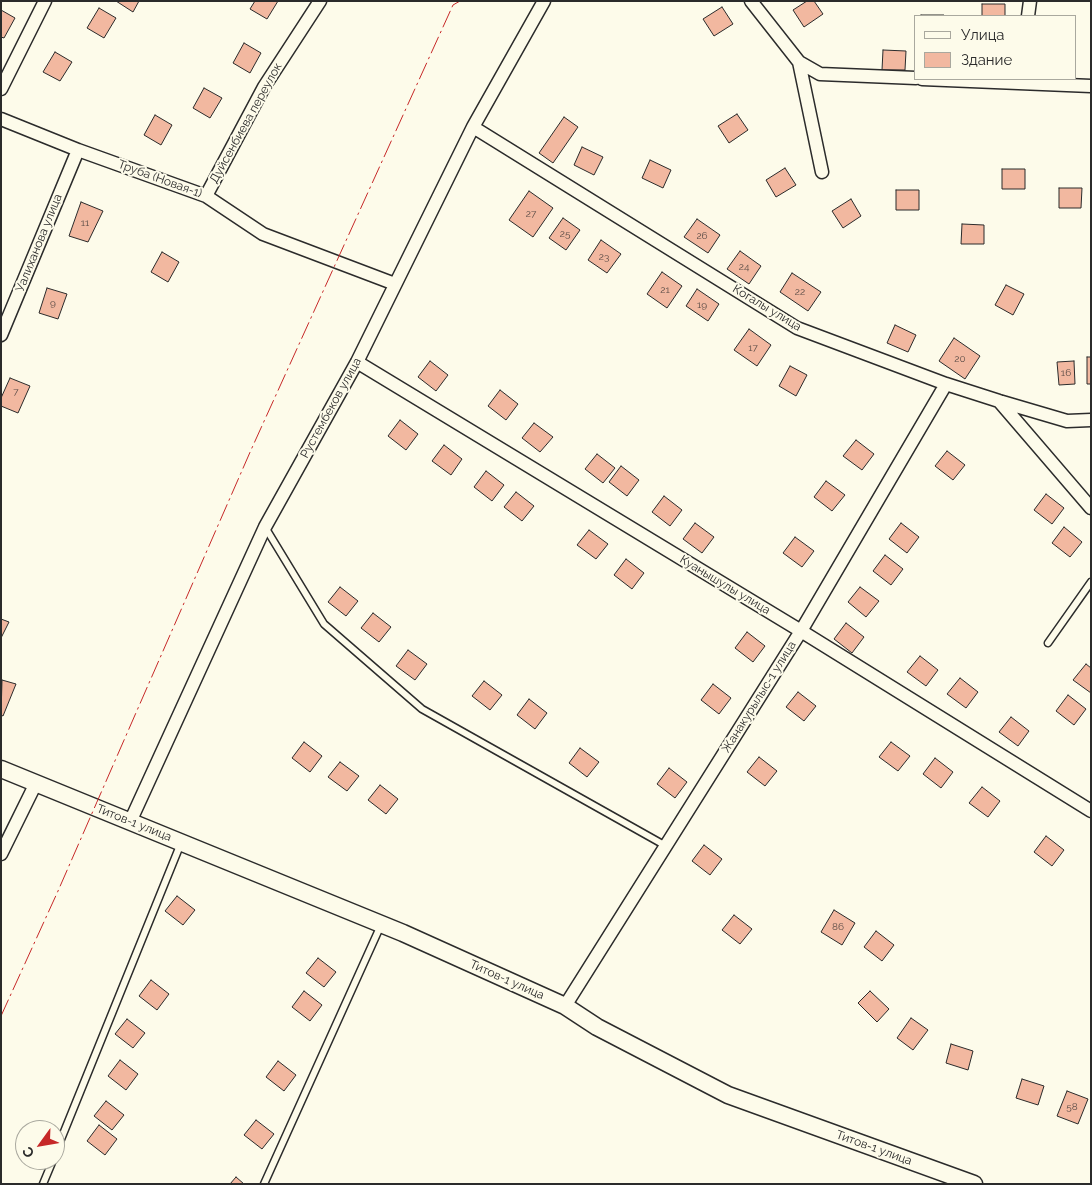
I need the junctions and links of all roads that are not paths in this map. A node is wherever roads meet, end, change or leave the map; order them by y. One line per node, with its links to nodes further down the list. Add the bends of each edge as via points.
1 (45, 1): 12 (street)
2 (320, 1): 17 (street, Дуйсенбиева переулок, via 264,87)
3 (544, 1): 14 (street, Рустембеков улица)
4 (751, 1): 7 (street)
5 (1030, 1): 6 (street)
6 (1028, 15)
7 (799, 62): 8 (street, via 820,74); 16 (street)
8 (914, 78)
9 (971, 80): 10 (street)
10 (1020, 81): 11 (street)
11 (1091, 86)
12 (1, 89)
13 (1, 119): 15 (street, Труба (Новая-1))
14 (472, 127): 18 (street, Рустембеков улица); 23 (street, Когалы улица, via 797,328)
15 (78, 150): 17 (street, Труба (Новая-1)); 20 (street, Уалиханова улица)
16 (822, 172)
17 (206, 196): 18 (street, Труба (Новая-1), via 263,234)
18 (395, 284): 22 (street, Рустембеков улица)
19 (1, 301): 20 (street)
20 (14, 306): 21 (street, Уалиханова улица)
21 (1, 336)
22 (358, 362): 27 (street, Рустембеков улица); 29 (street, Куанышулы улица)
23 (946, 384): 24 (street, Когалы улица); 29 (street, Жанакурылыс-1 улица)
24 (999, 401): 25 (street, Когалы улица, via 1067,420); 26 (street)
25 (1091, 420)
26 (1091, 508)
27 (265, 526): 34 (street, Рустембеков улица); 36 (lane, via 324,624 422,709)
28 (1091, 582): 30 (lane)
29 (801, 631): 33 (street, Куанышулы улица); 36 (street, Жанакурылыс-1 улица)
30 (1048, 643)
31 (1, 769): 32 (street, Титов-1 улица)
32 (36, 783): 34 (street, Титов-1 улица); 37 (street)
33 (1091, 811)
34 (130, 822): 35 (street, Титов-1 улица)
35 (181, 842): 38 (street, Титов-1 улица); 40 (lane)
36 (666, 846): 39 (street, Жанакурылыс-1 улица)
37 (1, 854)
38 (382, 924): 39 (street, Титов-1 улица); 43 (lane)
39 (565, 1006): 44 (street, Титов-1 улица, via 597,1027 728,1095)
40 (65, 1129)
41 (49, 1170): 42 (lane)
42 (43, 1184)
43 (264, 1184)
44 (974, 1184)

